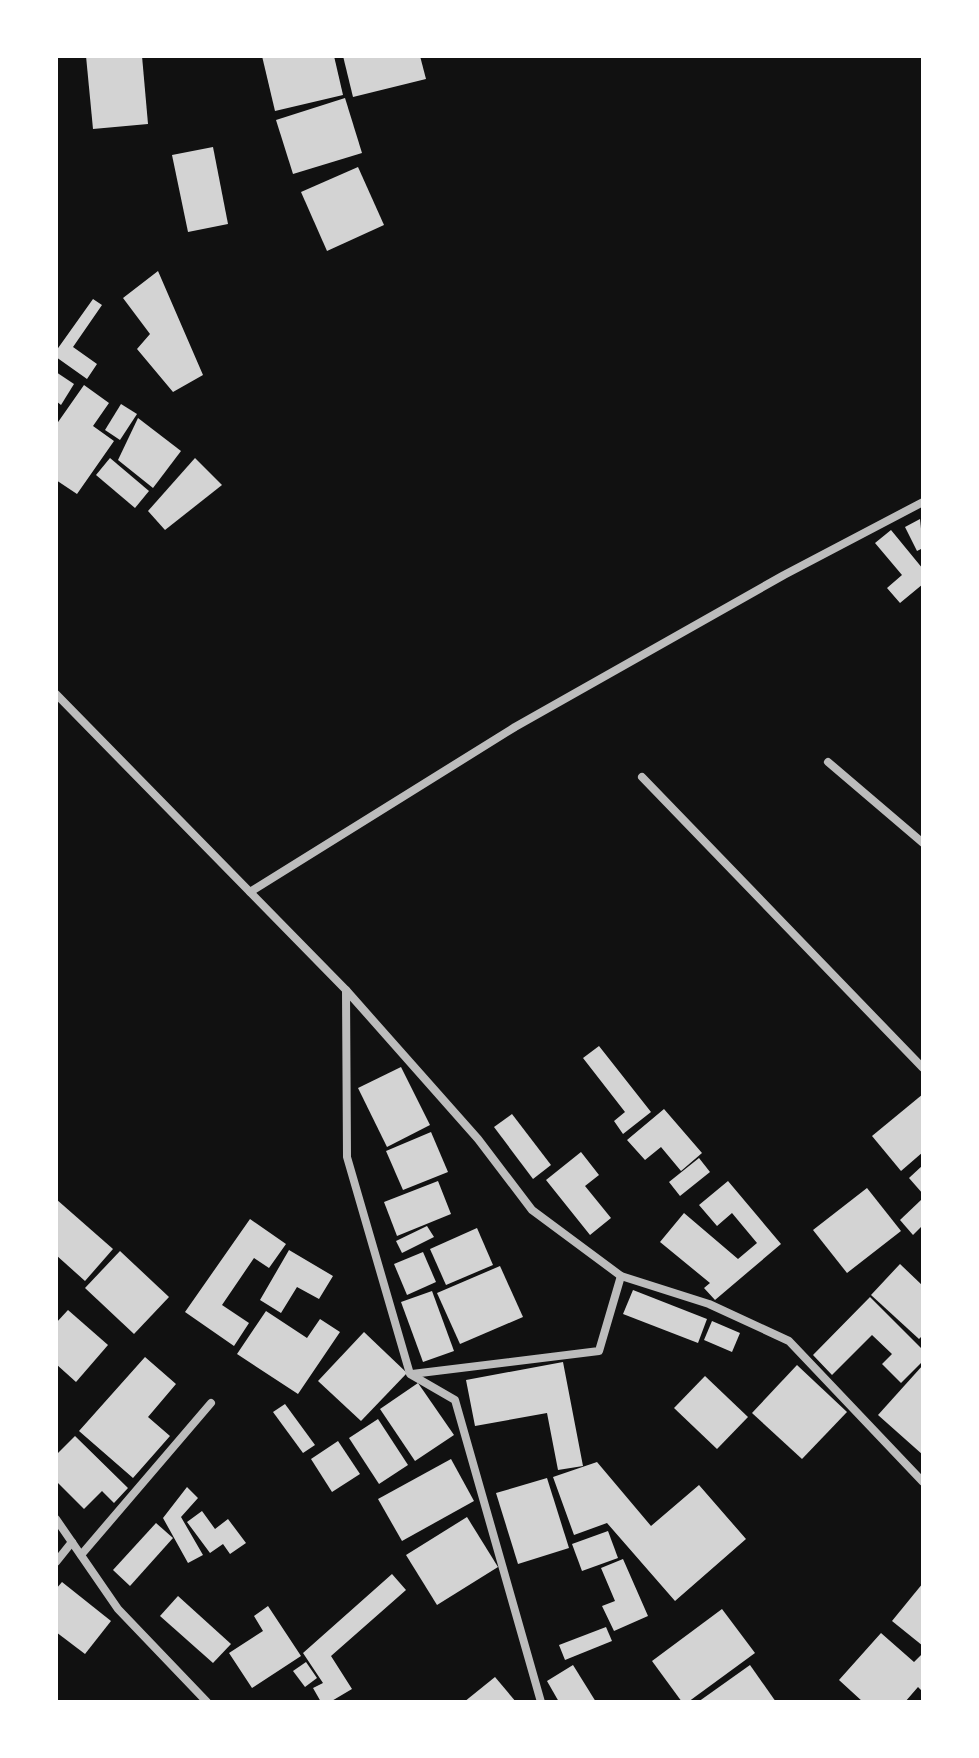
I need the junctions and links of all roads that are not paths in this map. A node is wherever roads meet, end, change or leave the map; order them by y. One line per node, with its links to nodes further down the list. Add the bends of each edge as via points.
1 (923, 502): 6 (street, via 515,727)
2 (56, 694): 6 (street)
3 (828, 762): 5 (street)
4 (642, 777): 8 (street)
5 (923, 843)
6 (250, 892): 7 (street)
7 (346, 990): 9 (street, via 478,1139 532,1210); 10 (street, via 347,1157)
8 (923, 1068)
9 (621, 1276): 10 (street, via 599,1351); 12 (street, via 709,1304 789,1341)
10 (410, 1374): 18 (street, via 455,1400)
11 (211, 1403): 15 (street)
12 (923, 1482)
13 (56, 1519): 14 (street)
14 (72, 1542): 15 (street); 16 (street)
15 (81, 1555): 17 (street, via 118,1609)
16 (56, 1562)
17 (207, 1702)
18 (541, 1702)

